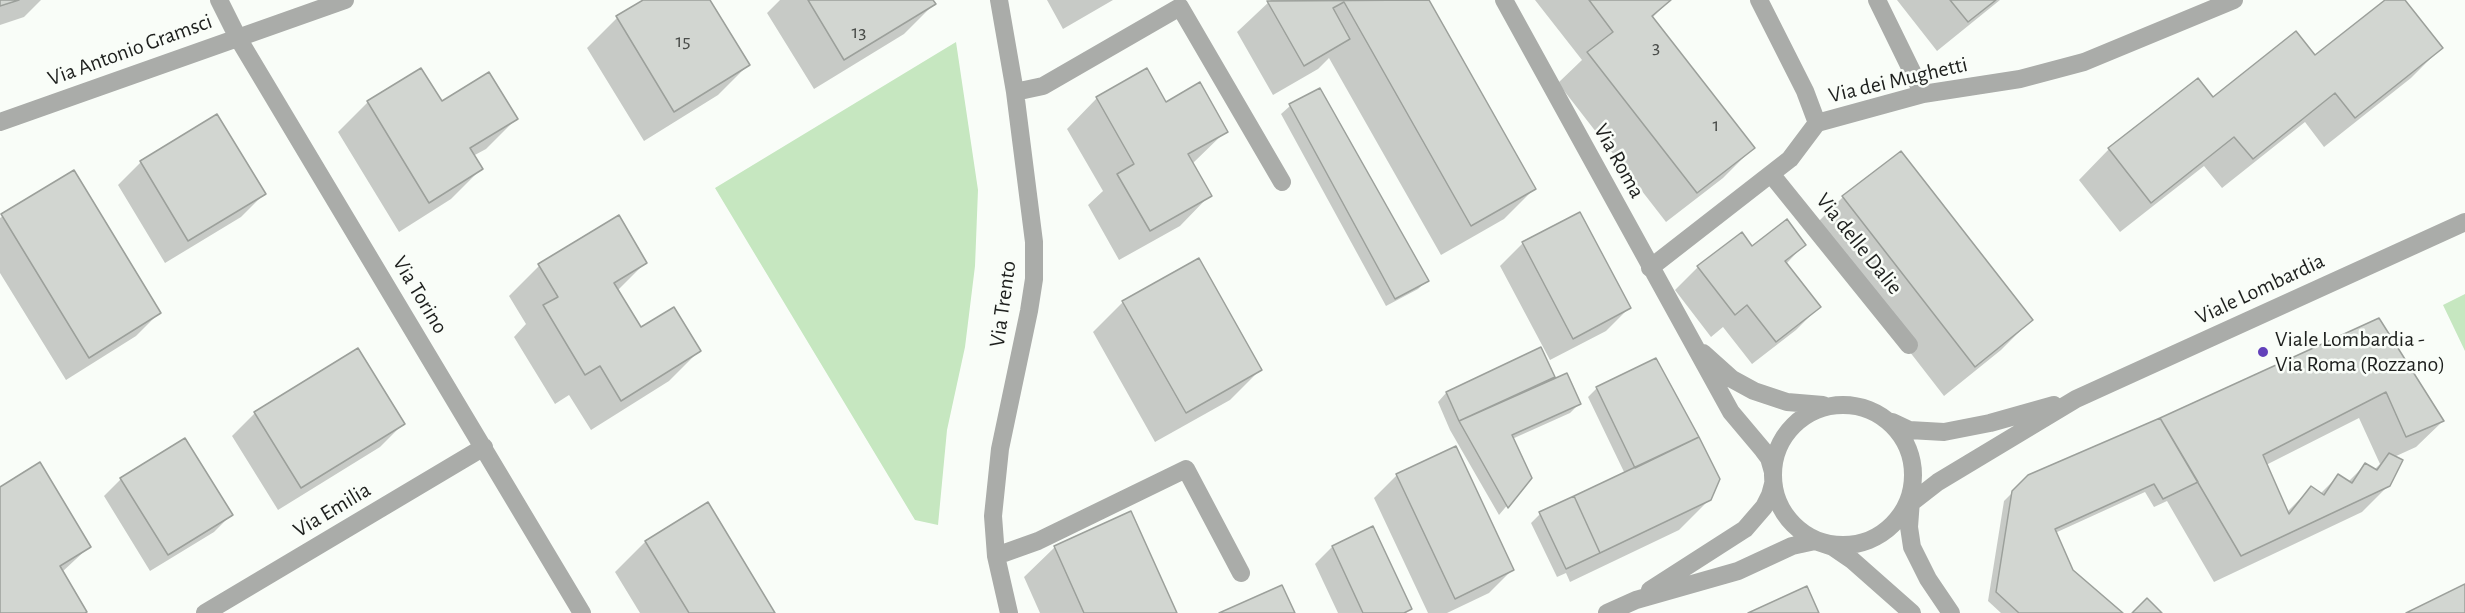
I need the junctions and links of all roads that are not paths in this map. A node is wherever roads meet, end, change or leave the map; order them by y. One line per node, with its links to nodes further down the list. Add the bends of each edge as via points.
1 (219, 0): 8 (street, Via Torino)
2 (345, 0): 8 (street, Via Antonio Gramsci)
3 (999, 0): 9 (street, Via Trento)
4 (1504, 0): 16 (street, Via Roma)
5 (1759, 0): 12 (street)
6 (1877, 0): 10 (street)
7 (2231, 0): 10 (street, Via dei Mughetti, via 2084,62 2020,80)
8 (238, 38): 11 (street, Via Antonio Gramsci); 22 (street, Via Torino)
9 (1015, 92): 14 (street, via 1043,86 1180,7); 28 (street, Via Trento, via 1030,200 1034,279 1000,449 993,516)
10 (1923, 94): 12 (street, Via dei Mughetti)
11 (0, 122)
12 (1817, 123): 13 (street, Via dei Mughetti, via 1790,159)
13 (1771, 174): 16 (street, Via dei Mughetti); 18 (street, Via delle Dalie)
14 (1282, 182)
15 (2465, 222): 19 (street, Viale Lombardia)
16 (1650, 268): 17 (street, Via Roma)
17 (1693, 344): 20 (street, Via Roma, via 1732,379 1754,391 1796,403); 23 (street, Via Roma, via 1731,412 1769,458)
18 (1909, 345)
19 (2076, 399): 21 (street, Viale Lombardia, via 1944,432 1909,430); 25 (street, Viale Lombardia, via 1938,482)
20 (1837, 405): 21 (street, via 1854,405); 23 (street, via 1814,411 1784,435 1776,452)
21 (1880, 415): 24 (street, via 1894,426 1907,446)
22 (484, 447): 31 (street, Via Emilia); 32 (street, Via Torino)
23 (1773, 477): 27 (street, via 1778,503 1789,520 1804,534); 30 (street, via 1768,501 1745,529)
24 (1913, 483): 25 (street); 26 (street)
25 (1911, 503): 26 (street, Viale Lombardia); 36 (street, via 1909,526 1916,558)
26 (1899, 518): 27 (street, via 1886,531 1865,542)
27 (1822, 542): 30 (street, via 1802,543 1738,571); 35 (street, via 1852,560)
28 (996, 556): 29 (street, via 1038,541 1186,469); 33 (street, Via Trento)
29 (1241, 573)
30 (1636, 600): 34 (street)
31 (205, 613)
32 (582, 613)
33 (1009, 613)
34 (1607, 613)
35 (1912, 613)
36 (1951, 613)

